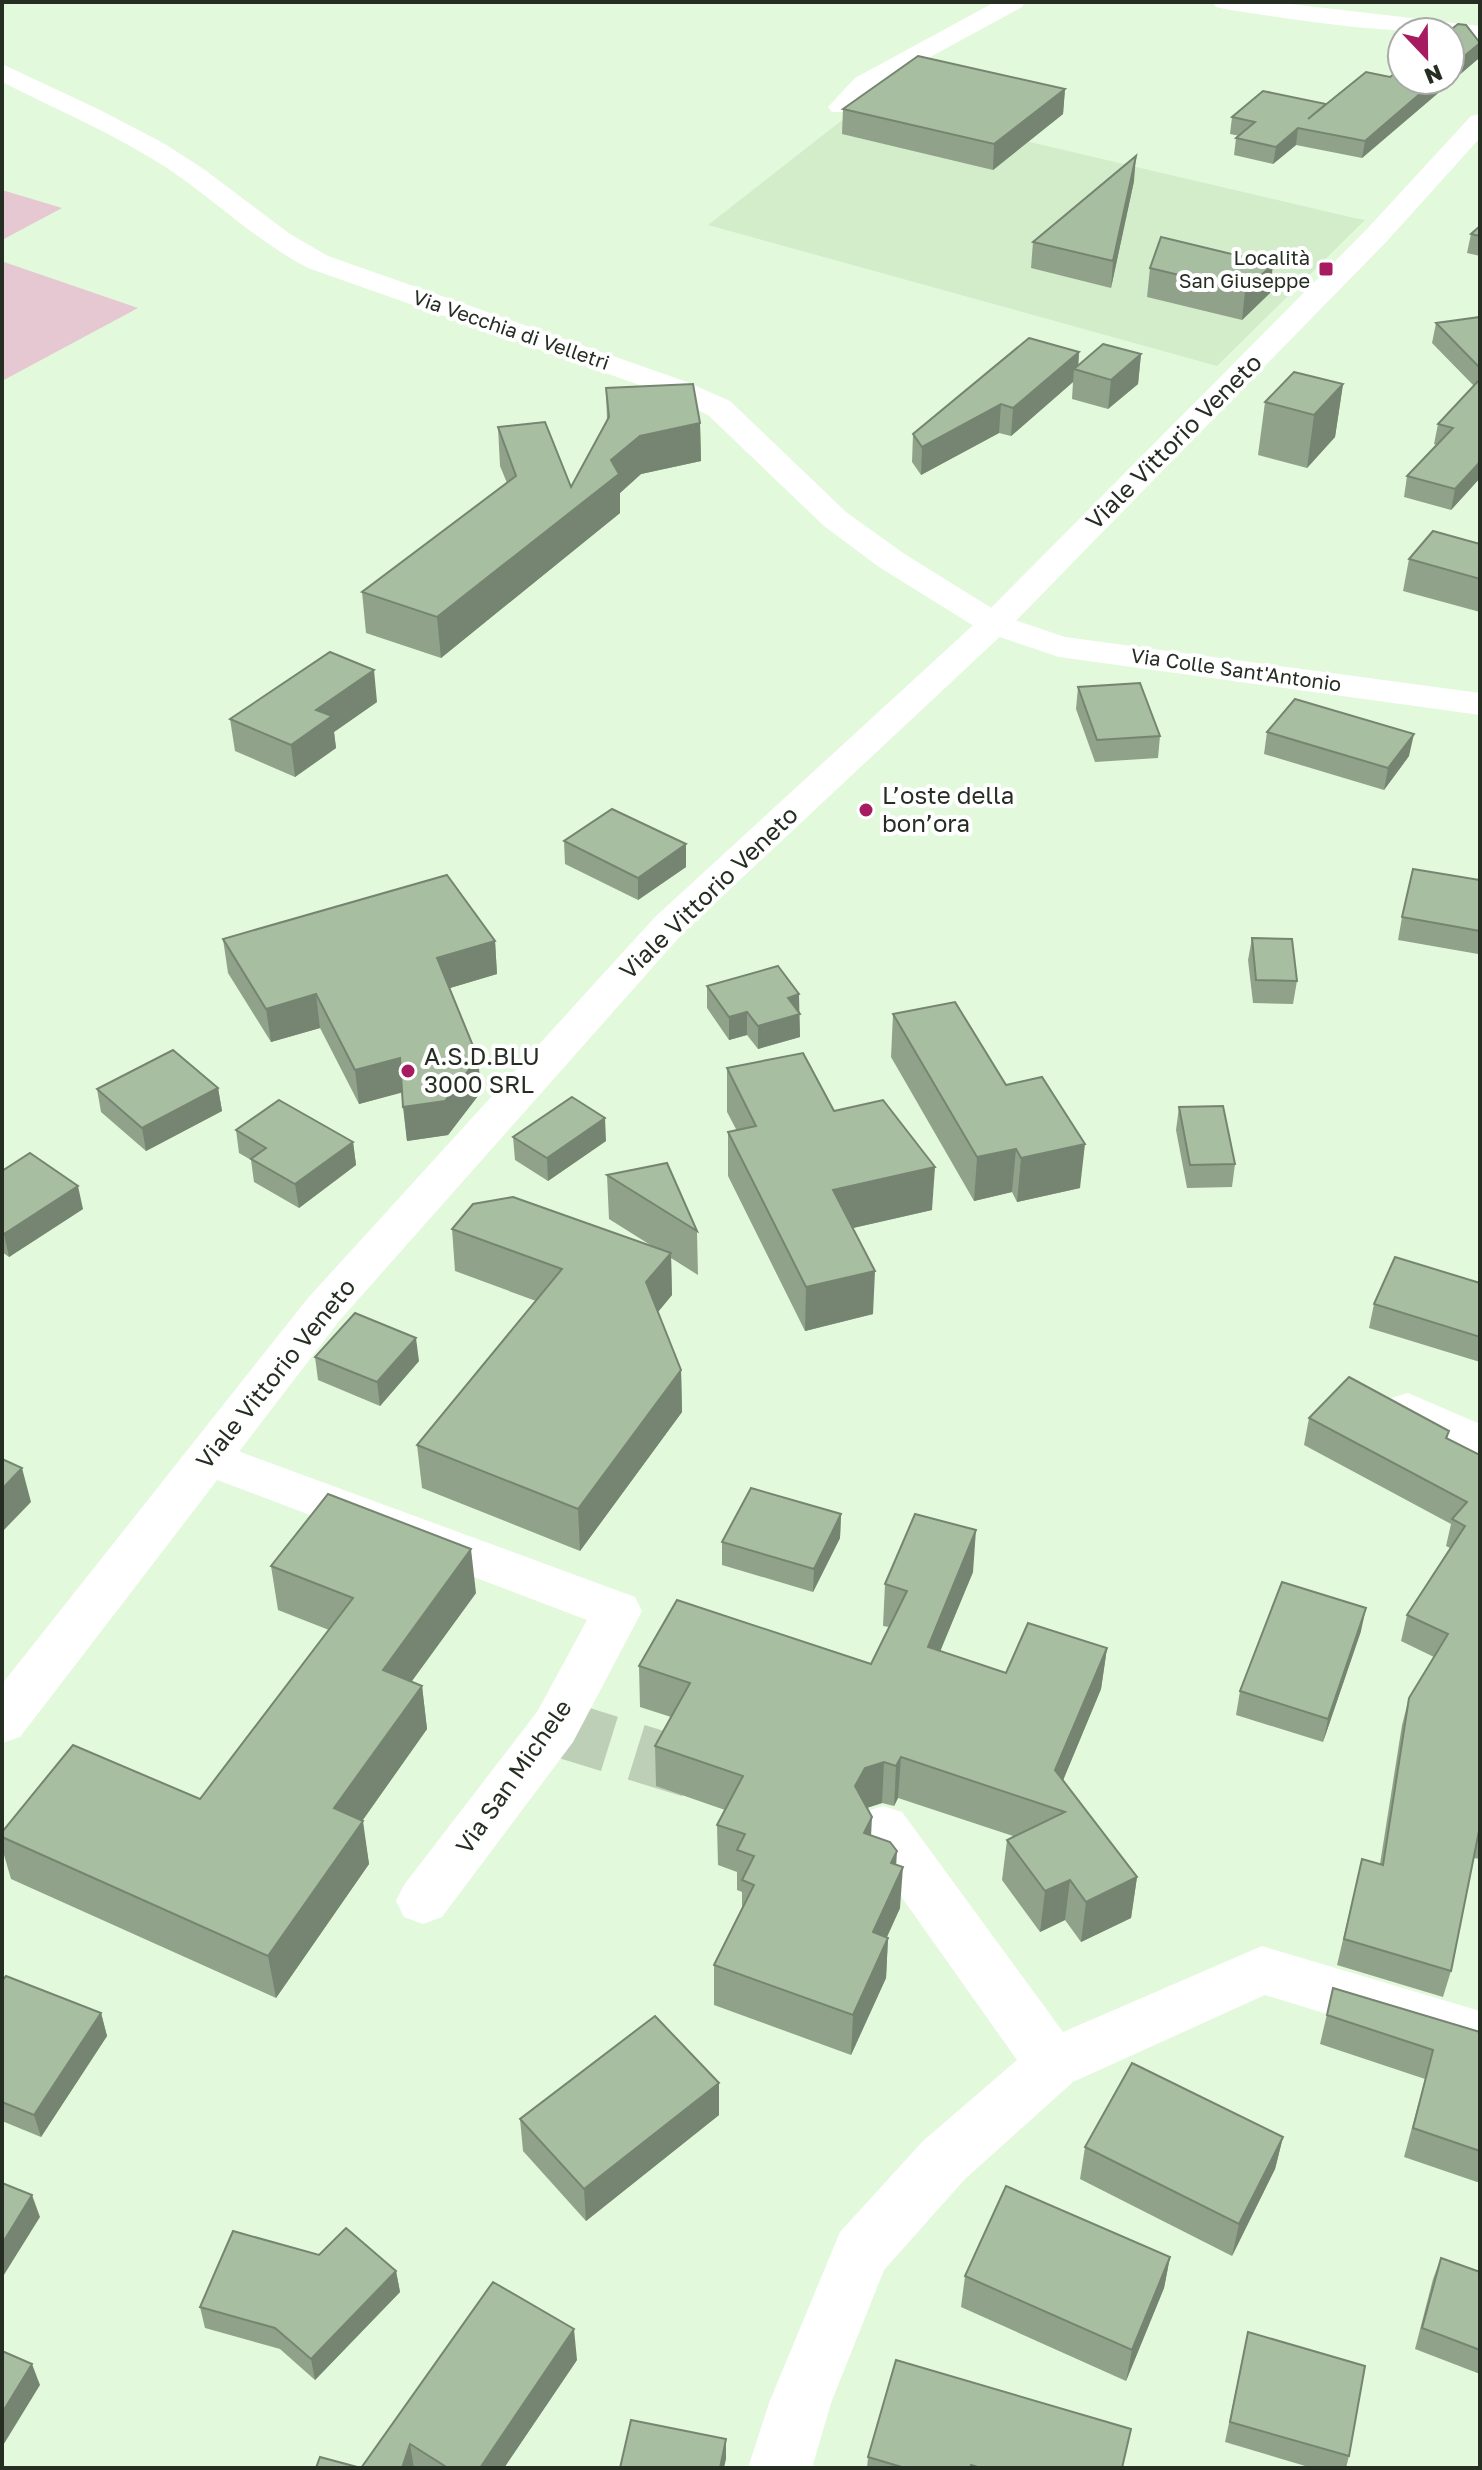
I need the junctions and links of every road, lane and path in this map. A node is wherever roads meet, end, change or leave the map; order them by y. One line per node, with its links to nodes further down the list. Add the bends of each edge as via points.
1 (1013, 2): 5 (street, via 864,83)
2 (1225, 2): 3 (street)
3 (1480, 33)
4 (2, 72): 7 (street, Via Vecchia di Velletri, via 156,150 257,227 318,262 676,388 719,408 835,519)
5 (841, 107)
6 (1480, 122): 7 (street, Viale Vittorio Veneto, via 1377,235)
7 (988, 630): 8 (street, Via Colle Sant'Antonio, via 1059,647); 11 (street, Viale Vittorio Veneto, via 669,925 324,1309)
8 (1480, 704)
9 (1408, 1410): 10 (street)
10 (1480, 1444)
11 (208, 1458): 12 (street, Viale Vittorio Veneto); 14 (street, Via San Michele, via 617,1611 555,1727)
12 (2, 1722)
13 (883, 1828): 16 (street)
14 (423, 1901)
15 (1480, 2036): 16 (street, via 1262,1970)
16 (1053, 2064): 17 (street, via 944,2160 861,2252 800,2403)
17 (780, 2468)

